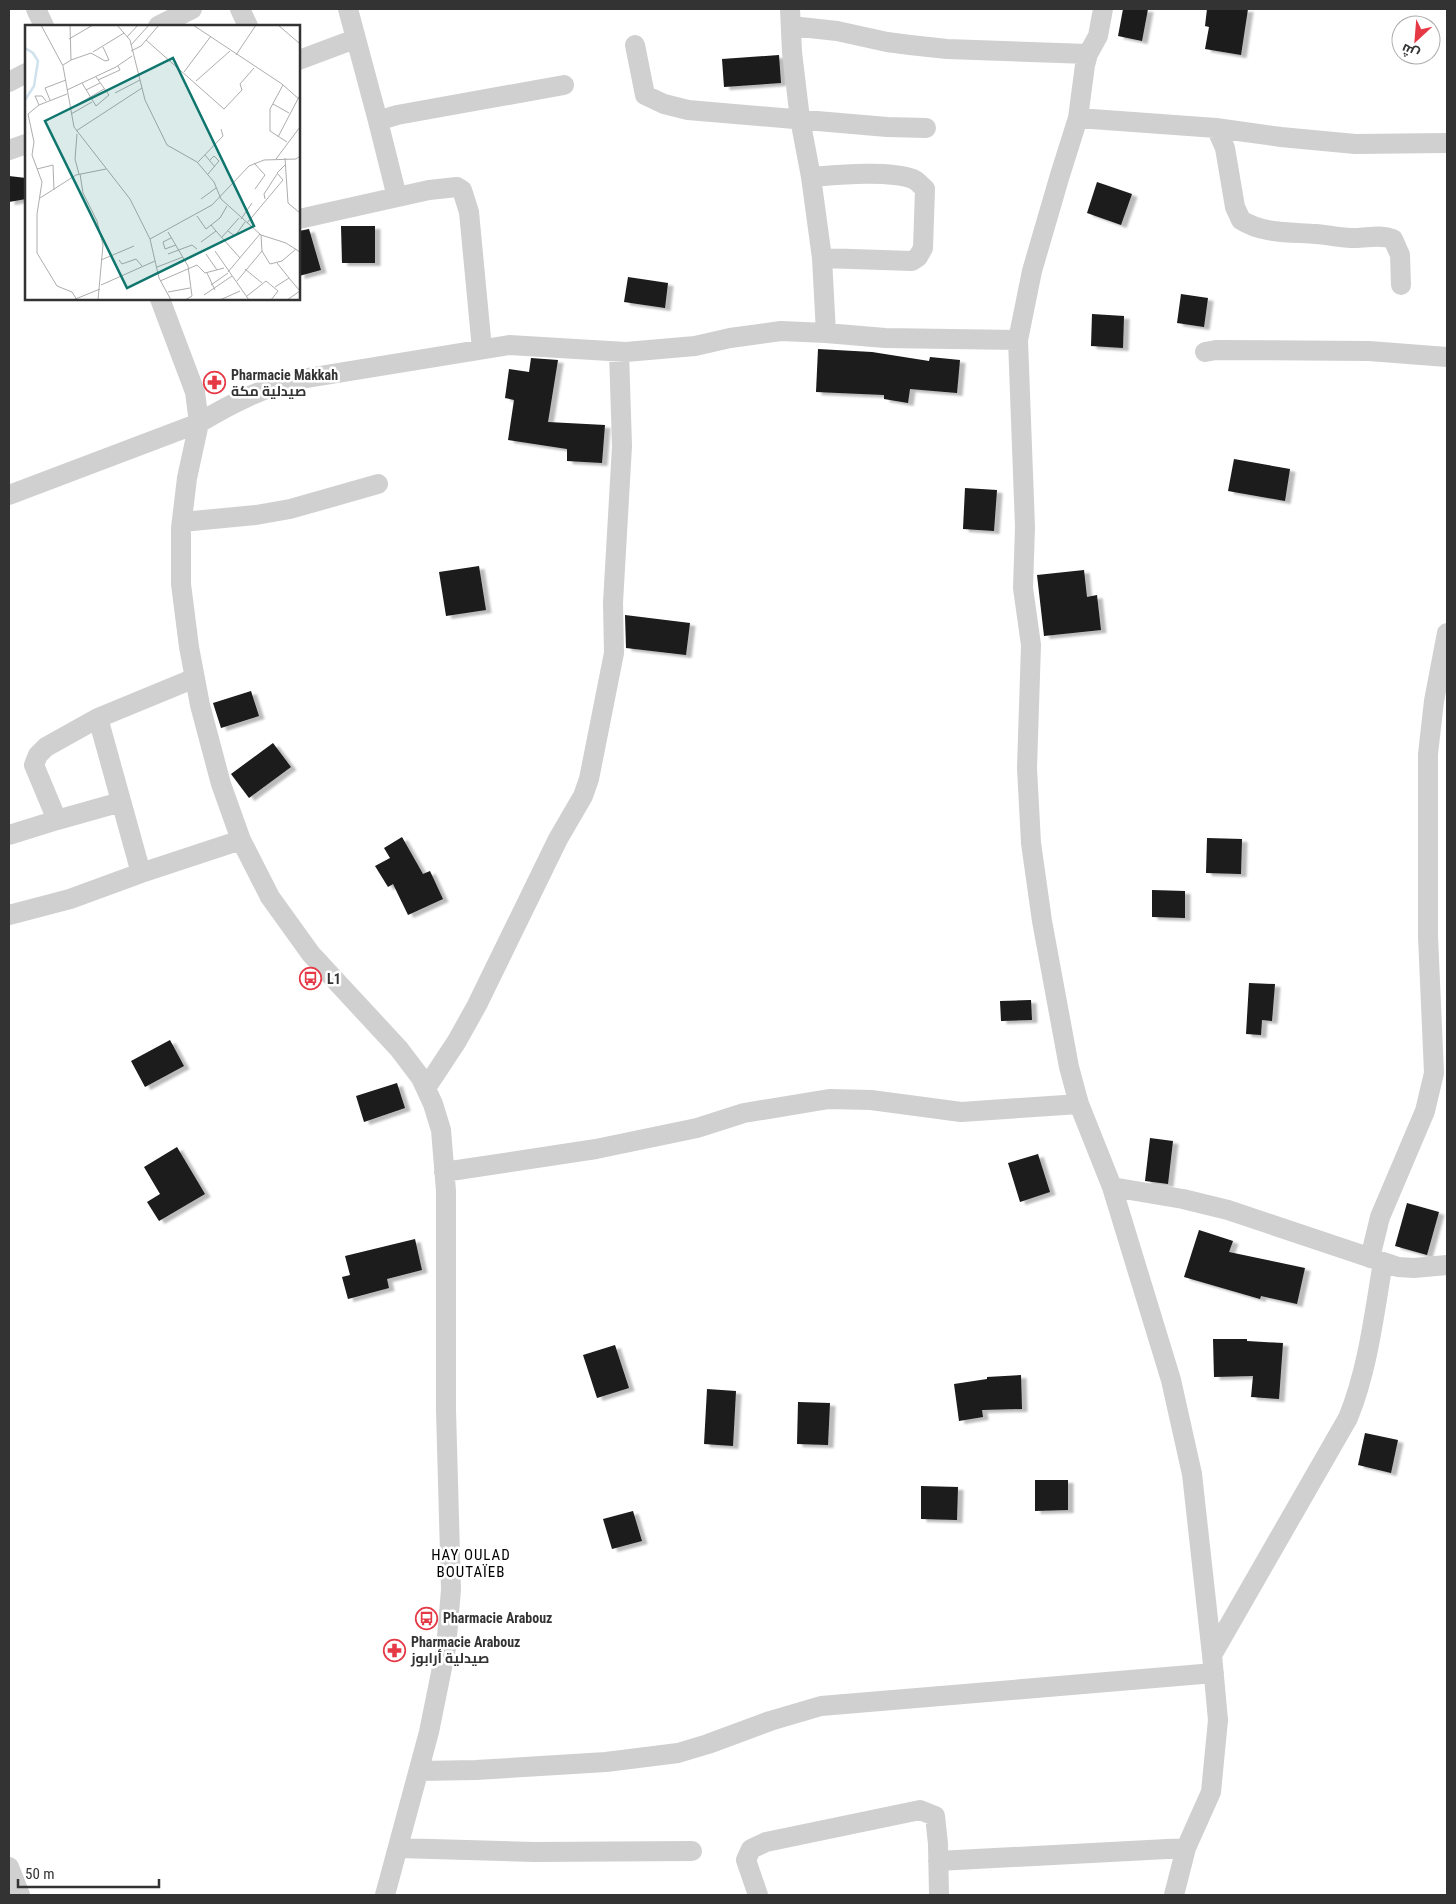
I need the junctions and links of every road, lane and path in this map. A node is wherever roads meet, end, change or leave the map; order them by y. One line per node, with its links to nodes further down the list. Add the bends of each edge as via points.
1 (36, 9): 7 (street)
2 (192, 9): 8 (street)
3 (240, 9): 9 (street)
4 (348, 9): 10 (street)
5 (1103, 9): 12 (street, via 1098,36)
6 (791, 17): 12 (street, via 836,31 910,45); 18 (street)
7 (44, 25)
8 (160, 25)
9 (248, 25)
10 (355, 39): 13 (street); 19 (street)
11 (636, 44): 18 (street, via 645,95 664,104 688,110)
12 (1088, 54): 17 (street)
13 (300, 60)
14 (25, 73): 15 (street)
15 (9, 82)
16 (564, 85): 19 (street, via 397,115)
17 (1078, 118): 21 (street); 32 (street, via 1032,271)
18 (800, 119): 20 (street); 25 (street)
19 (378, 122): 26 (street)
20 (926, 128)
21 (1216, 128): 22 (street, via 1355,144); 29 (street, via 1224,148 1240,220 1285,234 1354,238 1385,236 1393,239 1398,250)
22 (1447, 143)
23 (25, 144): 24 (street)
24 (9, 150)
25 (811, 177): 28 (street); 28 (street, via 849,174 901,176 915,180 925,189 923,248 918,257 912,261)
26 (398, 197): 27 (street); 33 (street, via 447,187 462,190 469,212)
27 (300, 219)
28 (822, 258): 31 (street)
29 (1401, 285)
30 (164, 301): 37 (street, via 195,392)
31 (826, 333): 32 (street, via 885,338); 34 (street, via 781,332 694,346)
32 (1018, 340): 52 (street, via 1025,528 1023,588 1031,645 1027,768 1031,843 1042,921)
33 (482, 349): 34 (street, via 528,346); 37 (street, via 278,384)
34 (619, 352): 50 (street, via 622,446 614,653 589,779 477,1005)
35 (1205, 352): 36 (street, via 1369,352)
36 (1447, 357)
37 (199, 423): 39 (street); 40 (street, via 187,478)
38 (378, 484): 40 (street, via 290,509)
39 (9, 495)
40 (182, 522): 42 (street, via 181,584)
41 (1447, 633): 51 (street, via 1428,754 1428,936 1434,1073)
42 (195, 678): 43 (street); 47 (street, via 221,784)
43 (98, 718): 44 (street); 45 (street, via 46,747 34,765)
44 (121, 802): 45 (street); 48 (street)
45 (57, 820): 46 (street)
46 (9, 835)
47 (241, 840): 48 (street); 50 (street, via 270,897 311,954 399,1049)
48 (141, 873): 49 (street, via 70,899)
49 (9, 915)
50 (426, 1088): 53 (street, via 441,1130)
51 (1439, 1090): 55 (street, via 1380,1217)
52 (1079, 1104): 53 (street, via 961,1112 871,1100 829,1099 744,1113 697,1128 596,1149); 54 (street)
53 (444, 1172): 58 (street, via 451,1590 446,1648)
54 (1112, 1187): 55 (street, via 1228,1210); 57 (street, via 1171,1380 1192,1474)
55 (1377, 1260): 56 (street, via 1414,1268); 57 (street, via 1365,1366 1356,1399)
56 (1447, 1264)
57 (1213, 1664): 58 (street, via 821,1706 678,1753 606,1762); 60 (street, via 1218,1720 1211,1792)
58 (419, 1771): 59 (street)
59 (398, 1848): 61 (street, via 534,1852); 65 (street)
60 (1186, 1848): 62 (street); 68 (street)
61 (692, 1851)
62 (938, 1861): 66 (street, via 935,1816 920,1810 766,1842 751,1849 746,1860); 67 (street)
63 (9, 1867): 64 (street)
64 (20, 1895)
65 (385, 1895)
66 (758, 1895)
67 (939, 1895)
68 (1174, 1895)

